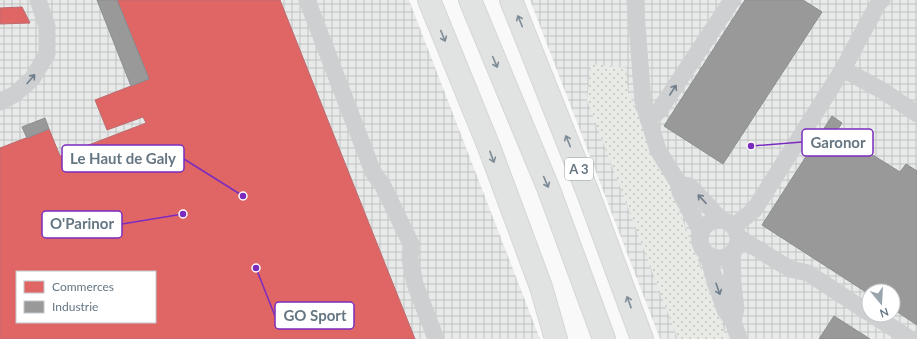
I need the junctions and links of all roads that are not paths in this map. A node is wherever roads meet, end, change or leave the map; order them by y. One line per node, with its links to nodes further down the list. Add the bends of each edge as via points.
1 (38, 0): 10 (street, one-way to 1, via 15,94 32,79 47,54 47,26)
2 (307, 0): 21 (street, via 373,172 383,186 411,244 410,259 415,284)
3 (428, 0): 17 (highway, one-way to 17, via 489,148)
4 (470, 0): 24 (highway, A 3, one-way to 24, via 549,190)
5 (511, 0): 25 (highway, A 3, one-way to 5, via 588,193)
6 (634, 0): 12 (street, via 643,101)
7 (732, 0): 12 (street, one-way to 7, via 659,111)
8 (882, 1): 9 (street)
9 (843, 69): 11 (street); 15 (street, via 754,210)
10 (0, 102)
11 (917, 114)
12 (648, 119): 13 (street, via 658,150)
13 (679, 184): 14 (street, via 680,192); 15 (street, one-way to 13, via 690,186)
14 (701, 232): 15 (street, via 709,222); 16 (street, via 700,244)
15 (731, 234): 16 (street, via 727,256 721,258); 18 (street, via 790,269 808,273); 19 (street, via 736,309)
16 (708, 255): 19 (street, one-way to 19, via 725,310)
17 (541, 287): 22 (highway); 23 (highway, via 562,317)
18 (861, 308)
19 (733, 321): 26 (street)
20 (885, 323): 27 (street)
21 (436, 339)
22 (556, 339)
23 (571, 339)
24 (604, 339)
25 (642, 339)
26 (739, 339)
27 (910, 339)

